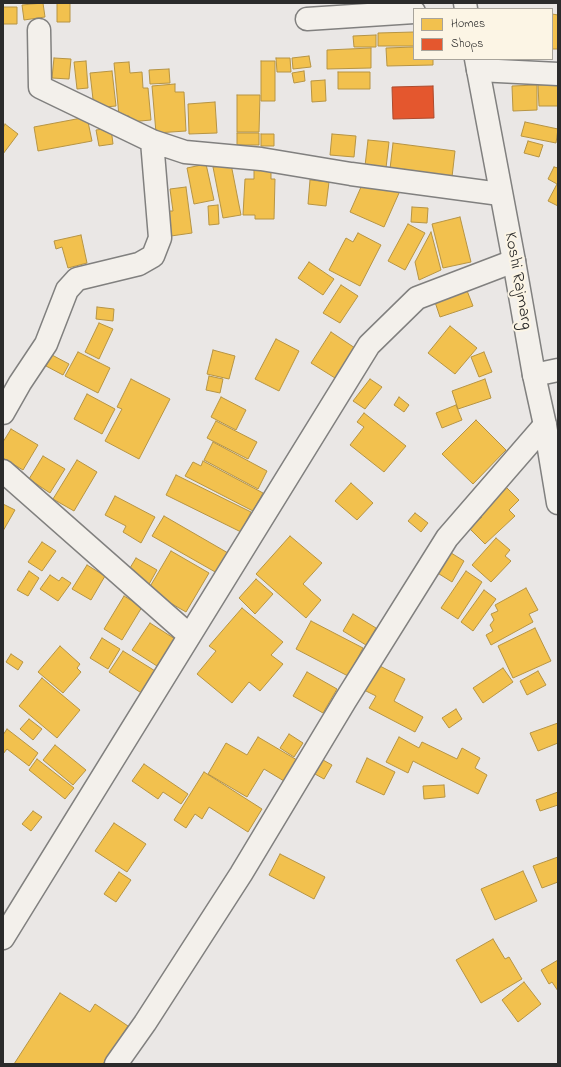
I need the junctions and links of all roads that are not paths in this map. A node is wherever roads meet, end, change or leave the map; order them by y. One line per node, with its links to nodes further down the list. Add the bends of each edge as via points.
1 (413, 12): 2 (street)
2 (307, 19)
3 (39, 30): 6 (street, via 40,88)
4 (477, 64): 5 (street); 7 (street, Koshi Rajmarg)
5 (558, 74)
6 (152, 141): 7 (street, via 185,152 261,159); 11 (street, via 160,238 153,256 139,264 77,279 67,290 46,344)
7 (500, 194): 8 (street, Koshi Rajmarg)
8 (514, 261): 10 (street, Koshi Rajmarg); 16 (street, via 417,298 369,345)
9 (558, 370): 10 (street)
10 (534, 375): 13 (street, Koshi Rajmarg)
11 (11, 380): 12 (street)
12 (3, 413)
13 (545, 425): 15 (street, Koshi Rajmarg); 18 (street, via 447,538 241,874)
14 (3, 471): 16 (street)
15 (558, 503)
16 (189, 635): 17 (street)
17 (3, 938)
18 (116, 1064)

